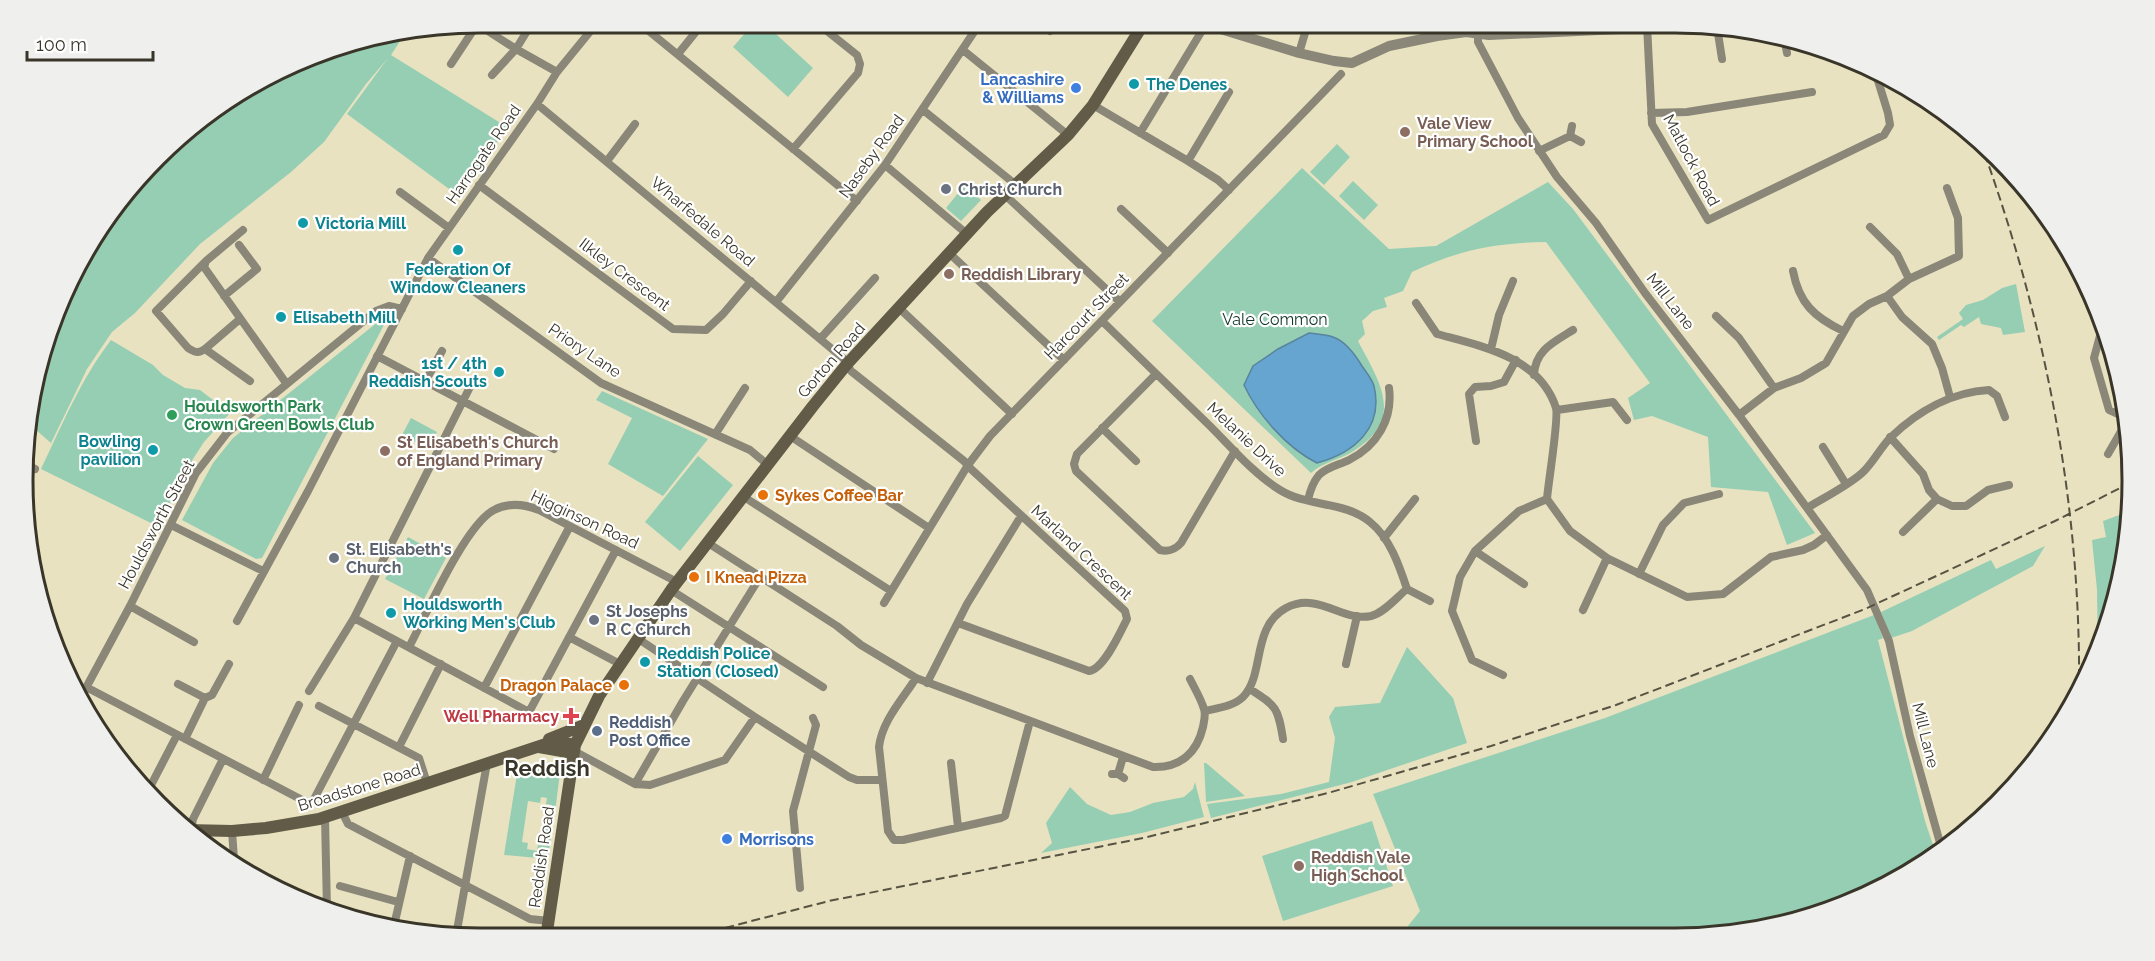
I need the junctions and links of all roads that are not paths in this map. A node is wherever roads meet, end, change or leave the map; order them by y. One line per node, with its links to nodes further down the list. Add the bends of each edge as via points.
1 (470, 33): 28 (street)
2 (492, 33): 22 (street)
3 (525, 33): 22 (street)
4 (588, 33): 29 (street, Harrogate Road)
5 (652, 33): 26 (street)
6 (695, 33): 26 (street)
7 (830, 33): 45 (street, via 857,56 858,73)
8 (973, 33): 23 (street, Naseby Road)
9 (1137, 33): 36 (main road, Gorton Road)
10 (1197, 33): 41 (street)
11 (1244, 33): 24 (street)
12 (1305, 33): 24 (street)
13 (1439, 33): 20 (street)
14 (1459, 33): 20 (street)
15 (1472, 33): 18 (street)
16 (1549, 33): 18 (street)
17 (1649, 33): 38 (street, Matlock Road)
18 (1478, 34): 46 (street, Mill Lane, via 1478,42)
19 (1718, 35): 27 (street)
20 (1437, 36): 24 (street, via 1389,46 1352,63)
21 (1786, 47): 25 (street)
22 (516, 49): 29 (street); 31 (street)
23 (963, 50): 37 (street, Naseby Road); 42 (street)
24 (1299, 53)
25 (1787, 53)
26 (678, 54): 45 (street)
27 (1722, 59)
28 (451, 64)
29 (557, 72): 35 (street, Harrogate Road)
30 (1341, 74): 53 (street, Harcourt Street)
31 (492, 75)
32 (1879, 83): 38 (street, Matlock Road, via 1890,125 1884,135 1708,220 1652,124)
33 (1229, 92): 48 (street)
34 (1812, 92): 38 (street, via 1687,112)
35 (537, 104): 47 (street, Wharfedale Road); 51 (street, Harrogate Road)
36 (1093, 105): 41 (street); 42 (main road, Gorton Road)
37 (923, 110): 49 (street, Naseby Road); 50 (street)
38 (1651, 113)
39 (635, 124): 47 (street)
40 (1572, 126): 43 (street)
41 (1140, 133): 48 (street)
42 (1068, 135): 50 (main road, Gorton Road)
43 (1570, 136): 44 (street); 46 (street)
44 (1581, 142)
45 (793, 149): 56 (street)
46 (1539, 151): 107 (street, Mill Lane)
47 (607, 161): 70 (street, Wharfedale Road)
48 (1188, 161): 53 (street)
49 (885, 165): 56 (street, Naseby Road); 61 (street)
50 (1015, 184): 55 (main road, Gorton Road)
51 (479, 185): 59 (street, Harrogate Road); 70 (street, Ilkley Crescent, via 673,329 706,330)
52 (1947, 188): 69 (street, via 1959,218 1959,256)
53 (1229, 190): 64 (street, Harcourt Street)
54 (400, 192): 59 (street)
55 (1005, 195): 61 (main road, Gorton Road); 75 (street)
56 (857, 201): 74 (street, Naseby Road)
57 (1121, 209): 64 (street)
58 (1870, 227): 69 (street, via 1897,254)
59 (449, 228): 65 (street, Harrogate Road)
60 (243, 230): 66 (street)
61 (967, 234): 63 (main road, Gorton Road)
62 (239, 245): 72 (street, via 257,269)
63 (949, 253): 77 (main road, Gorton Road); 90 (street)
64 (1168, 253): 75 (street, Harcourt Street)
65 (428, 258): 78 (street, Harrogate Road); 112 (street, Priory Lane, via 601,382)
66 (206, 261): 72 (street, via 204,267); 86 (street, via 156,311 188,348 195,352)
67 (1793, 271): 83 (street, via 1802,299 1811,312)
68 (874, 278): 84 (street)
69 (1909, 279): 73 (street)
70 (751, 281): 74 (street, Wharfedale Road)
71 (1513, 281): 87 (street)
72 (224, 296): 80 (street)
73 (1887, 296): 83 (street, via 1853,316); 102 (street, via 1902,317 1932,344)
74 (776, 302): 84 (street, Wharfedale Road)
75 (1120, 302): 81 (street, Harcourt Street)
76 (1416, 303): 87 (street, via 1437,334)
77 (899, 308): 92 (main road, Gorton Road); 105 (street)
78 (402, 309): 89 (street, Harrogate Road); 97 (street, Houldsworth Street, via 389,306 376,311)
79 (1716, 316): 101 (street, via 1739,338)
80 (240, 319): 86 (street); 97 (street)
81 (1102, 321): 90 (street, Harcourt Street); 93 (street, Melanie Drive)
82 (1573, 330): 94 (street, via 1543,350 1534,364)
83 (1843, 331): 101 (street, via 1826,363)
84 (820, 339): 92 (street, Wharfedale Road)
85 (2099, 340): 106 (street, via 2094,358 2109,410)
86 (205, 349): 95 (street)
87 (1491, 349): 91 (street)
88 (442, 351): 96 (street)
89 (377, 356): 96 (street); 143 (street, Harrogate Road)
90 (1064, 360): 105 (street, Harcourt Street)
91 (1516, 360): 94 (street); 115 (street, via 1504,382 1476,387 1469,394)
92 (847, 364): 113 (main road, Gorton Road); 122 (street, Marland Crescent)
93 (1156, 374): 110 (street); 118 (street, Melanie Drive)
94 (1534, 375): 104 (street)
95 (250, 381)
96 (425, 382): 103 (street)
97 (286, 383): 133 (street, Houldsworth Street, via 227,433 196,473)
98 (472, 383): 103 (street)
99 (745, 388): 112 (street)
100 (1389, 388): 130 (street, via 1390,412 1376,439 1349,460 1322,472)
101 (1774, 388): 107 (street)
102 (1950, 397): 108 (street, via 1989,390 1997,396); 114 (street)
103 (463, 402): 117 (street); 155 (street)
104 (1557, 410): 109 (street, via 1613,402); 128 (street)
105 (1012, 414): 122 (street, Harcourt Street)
106 (2117, 414)
107 (1739, 415): 131 (street, Mill Lane)
108 (2005, 417)
109 (1627, 420)
110 (1102, 428): 118 (street, via 1077,454 1075,467 1163,551 1175,549 1181,543); 120 (street)
111 (2119, 432): 119 (street)
112 (716, 433): 121 (street, Priory Lane, via 750,450)
113 (790, 436): 121 (main road, Gorton Road); 135 (street)
114 (1890, 438): 123 (street, via 1863,473); 129 (street, via 1923,474)
115 (1476, 441)
116 (1823, 447): 123 (street)
117 (554, 449)
118 (1235, 451): 130 (street, Melanie Drive, via 1279,489)
119 (2108, 454)
120 (1136, 461)
121 (768, 465): 126 (main road, Gorton Road)
122 (968, 465): 132 (street, Marland Crescent); 135 (street, Harcourt Street)
123 (1846, 484): 131 (street)
124 (2008, 485): 129 (street, via 1988,490 1966,507)
125 (1719, 494): 144 (street, via 1684,503 1663,525)
126 (744, 497): 139 (main road, Gorton Road); 149 (street)
127 (1415, 499): 138 (street)
128 (1547, 499): 141 (street, via 1519,511); 142 (street, via 1570,531)
129 (1937, 499): 136 (street)
130 (1308, 500): 138 (street, Melanie Drive, via 1348,510 1370,521)
131 (1807, 508): 137 (street, Mill Lane)
132 (1021, 516): 157 (street); 157 (street, Marland Crescent, via 1125,612 1127,619 1102,663 1089,671)
133 (171, 525): 143 (street); 152 (street, Houldsworth Street)
134 (570, 526): 140 (street, Higginson Road); 163 (street, Higginson Road, via 521,504 488,514 471,532); 176 (street)
135 (929, 528): 149 (street, Harcourt Street)
136 (1903, 532)
137 (1827, 535): 144 (street, via 1803,550 1771,557 1723,594 1687,597); 210 (street, Mill Lane, via 1867,590 1889,641)
138 (1384, 538): 148 (street, Melanie Drive)
139 (708, 543): 145 (street); 147 (main road, Gorton Road)
140 (616, 550): 147 (street, Higginson Road); 159 (street)
141 (1475, 550): 146 (street); 168 (street, via 1460,578 1452,611 1472,660)
142 (1607, 558): 144 (street); 153 (street)
143 (263, 571): 156 (street, Harrogate Road)
144 (1639, 574)
145 (760, 577): 158 (street); 170 (street)
146 (1524, 584)
147 (674, 586): 158 (street, Higginson Road); 160 (main road, Gorton Road)
148 (1407, 589): 150 (street); 154 (street, via 1372,616)
149 (891, 591): 151 (street, Harcourt Street)
150 (1430, 601)
151 (884, 603)
152 (130, 606): 162 (street); 174 (street, Houldsworth Street)
153 (1583, 610)
154 (1357, 616): 167 (street); 177 (street, via 1315,603 1281,611 1262,640)
155 (354, 618): 161 (street); 178 (street)
156 (237, 621)
157 (958, 623): 172 (street)
158 (729, 627): 169 (street); 175 (street, Higginson Road)
159 (569, 637): 166 (street); 176 (street, via 529,712)
160 (637, 638): 166 (main road, Gorton Road); 169 (street)
161 (397, 641): 163 (street); 186 (street)
162 (194, 642)
163 (409, 647): 165 (street)
164 (229, 664): 179 (street, via 212,695)
165 (441, 664): 176 (street); 190 (street)
166 (620, 664): 187 (main road, Gorton Road)
167 (1346, 664)
168 (1503, 675)
169 (697, 678): 183 (street); 203 (street)
170 (916, 678): 172 (street); 200 (street, via 880,736)
171 (1190, 679): 182 (street)
172 (927, 683): 185 (street)
173 (178, 684): 179 (street)
174 (86, 687): 188 (street)
175 (823, 687)
176 (484, 688)
177 (1250, 688): 182 (street, via 1235,703); 189 (street, via 1273,704)
178 (309, 691)
179 (205, 698): 188 (street)
180 (299, 705): 199 (street)
181 (319, 706): 186 (street)
182 (1205, 711): 194 (street, via 1194,750 1177,764 1153,767)
183 (755, 717): 193 (street); 203 (street, via 725,760 650,785)
184 (813, 718): 193 (street, via 816,726)
185 (1030, 721): 194 (street); 207 (street, via 1005,816)
186 (355, 723): 190 (street); 199 (street, via 313,801 306,802)
187 (584, 725): 191 (main road); 192 (main road, Gorton Road)
188 (181, 737): 195 (street); 202 (street)
189 (1283, 739)
190 (399, 747): 201 (street, via 419,758)
191 (535, 747): 192 (main road, Broadstone Road, via 555,741); 196 (main road, Broadstone Road)
192 (574, 750): 203 (street); 219 (main road, Reddish Road)
193 (809, 750): 200 (street, via 849,777); 215 (street, via 794,811)
194 (1123, 757): 198 (street)
195 (223, 759): 199 (street); 206 (street)
196 (487, 763): 201 (main road, Broadstone Road); 213 (street)
197 (951, 763): 207 (street)
198 (1118, 775)
199 (263, 780)
200 (882, 780): 207 (street, via 888,831 894,840)
201 (427, 783): 204 (main road, Broadstone Road)
202 (152, 784)
203 (635, 784)
204 (342, 812): 205 (main road, Broadstone Road); 212 (street, via 348,824)
205 (325, 818): 209 (main road, Broadstone Road); 216 (street)
206 (191, 822)
207 (958, 827)
208 (202, 831): 209 (main road, Broadstone Road)
209 (232, 831): 211 (street)
210 (1940, 841)
211 (234, 854)
212 (410, 856): 213 (street); 217 (street)
213 (465, 885): 219 (street, via 530,919); 220 (street)
214 (340, 886): 217 (street)
215 (800, 888)
216 (327, 900)
217 (398, 902): 218 (street)
218 (395, 919)
219 (549, 921): 221 (main road, Reddish Road)
220 (458, 927)
221 (548, 928)

